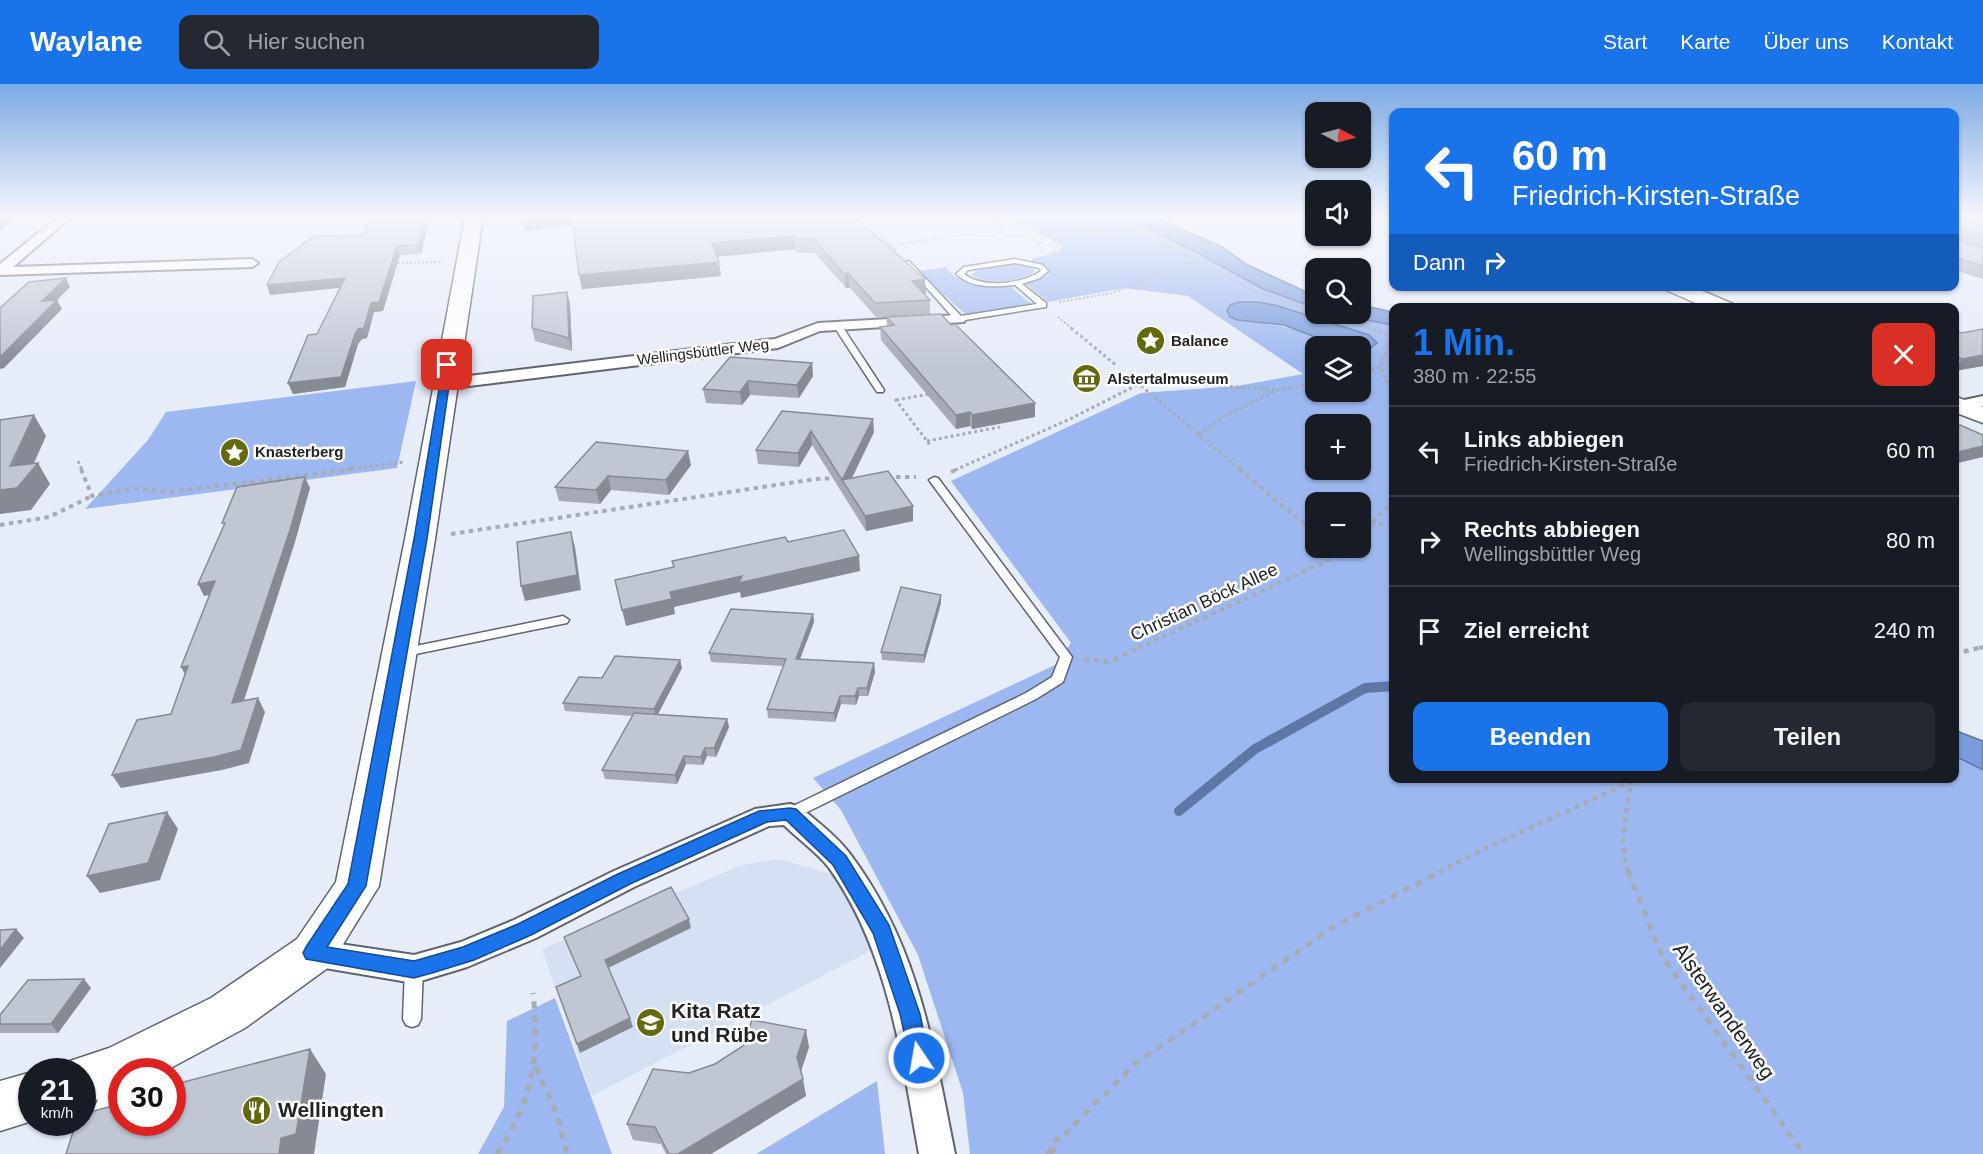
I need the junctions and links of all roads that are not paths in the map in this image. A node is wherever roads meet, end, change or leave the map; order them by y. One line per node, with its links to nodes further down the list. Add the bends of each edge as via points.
1 (128, 267): 6 (street)
2 (465, 267): 12 (main road)
3 (912, 267): 10 (lane)
4 (973, 267): 7 (lane, via 960,274 971,283)
5 (1042, 267): 7 (lane, via 1045,271 1040,276)
6 (0, 271)
7 (1016, 282): 10 (lane, via 1043,305)
8 (1684, 291): 9 (main road)
9 (1714, 303)
10 (959, 319): 11 (street, Wellingsbüttler Weg)
11 (837, 326): 12 (street, Wellingsbüttler Weg, via 803,332 778,343); 13 (lane)
12 (444, 384): 16 (main road)
13 (880, 390)
14 (934, 480): 17 (lane, via 1066,657 1058,679 1031,696)
15 (563, 620): 16 (lane)
16 (400, 654): 18 (main road, via 357,886)
17 (790, 814): 19 (street, via 765,816 624,879 525,929 467,954); 25 (street, via 839,860 882,931 910,1014)
18 (313, 953): 19 (street); 21 (main road, via 228,1013)
19 (414, 969): 20 (lane)
20 (412, 1019)
21 (101, 1074): 24 (lane)
22 (18, 1100): 23 (main road)
23 (0, 1106)
24 (91, 1144)
25 (937, 1154)

